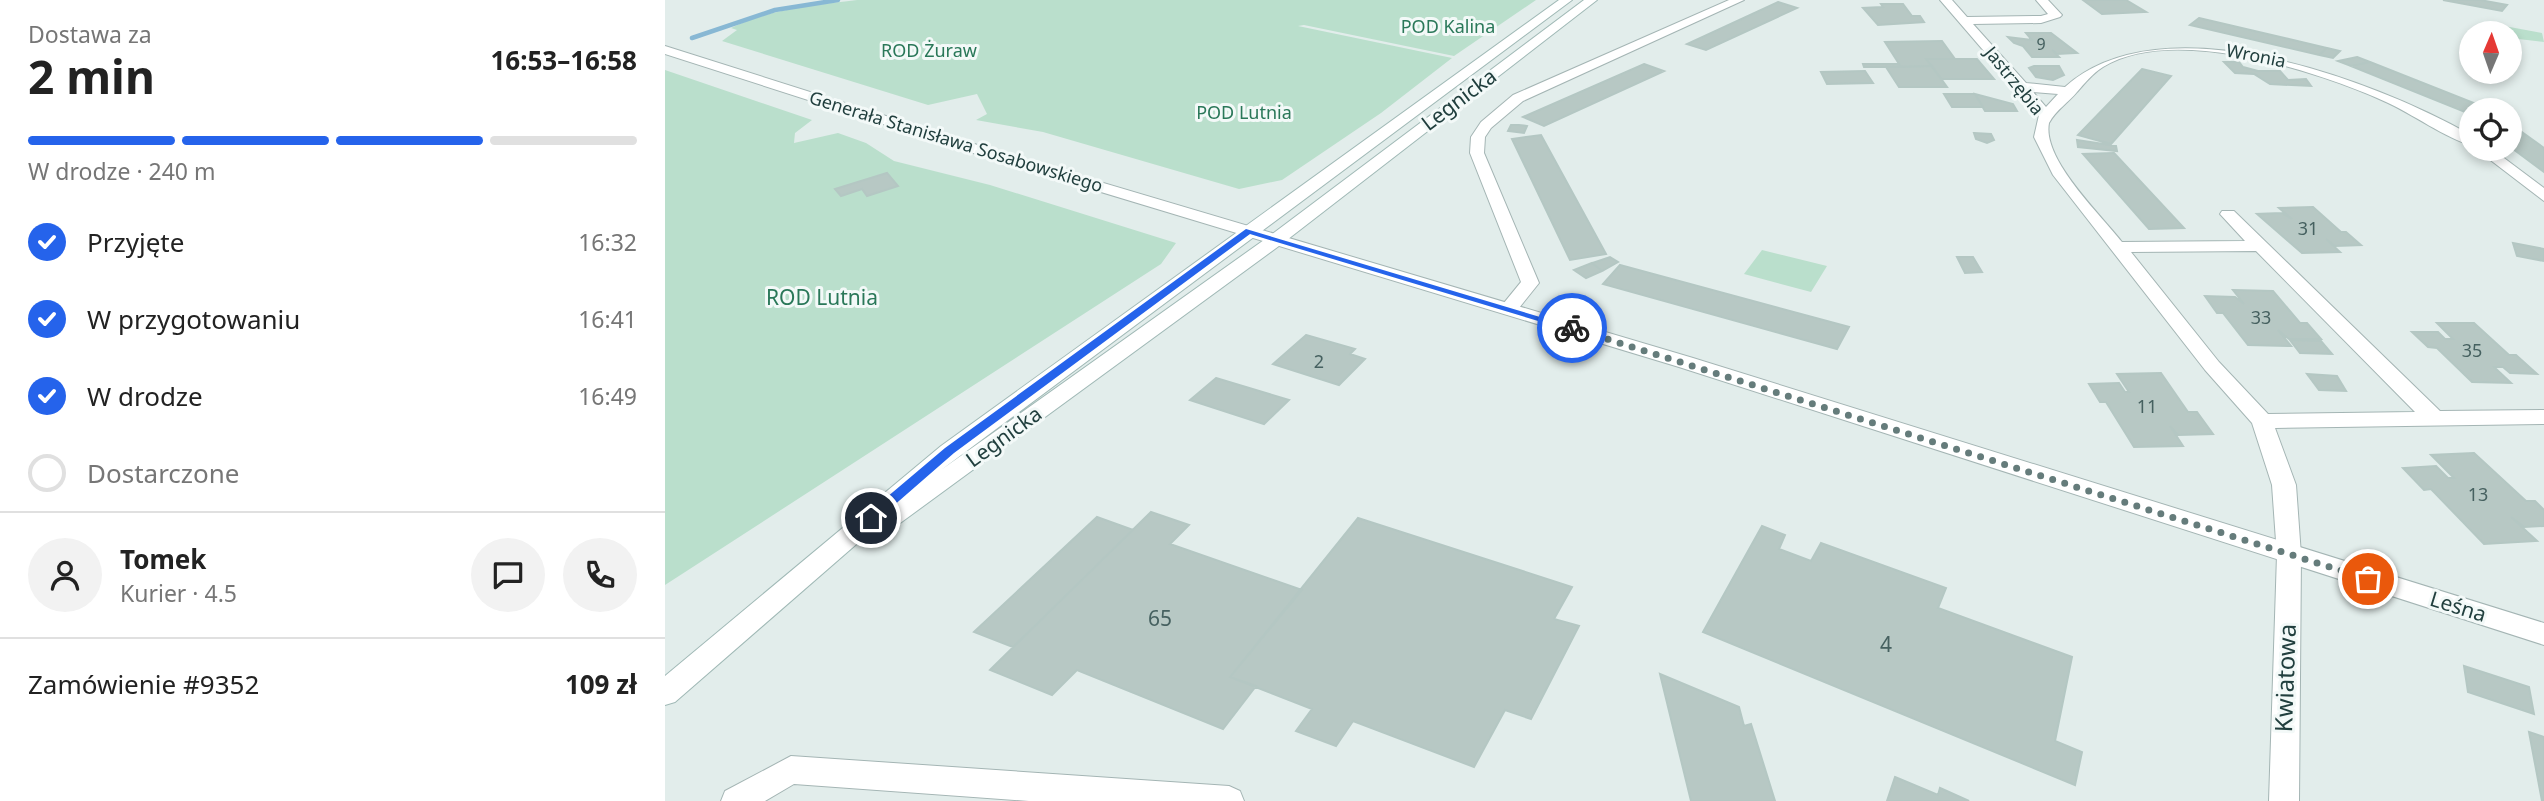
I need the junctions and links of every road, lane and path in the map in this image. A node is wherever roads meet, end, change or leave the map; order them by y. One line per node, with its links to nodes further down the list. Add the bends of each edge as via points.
1 (1566, 0): 15 (street, Legnicka)
2 (1591, 0): 16 (street, Legnicka)
3 (1738, 0): 19 (street, Legnicka, via 1518,98 1486,125 1478,137 1478,153 1530,283)
4 (1946, 0): 6 (street, Jastrzębia)
5 (2042, 0): 6 (street, Jastrzębia, via 2056,15)
6 (1963, 21): 8 (street, Jastrzębia)
7 (665, 50): 15 (street, Generała Stanisława Sosabowskiego, via 888,124)
8 (2022, 87): 9 (street); 10 (street, Jastrzębia)
9 (2071, 91): 10 (street, Wronia); 11 (street, Wronia, via 2100,63 2124,54 2223,49 2293,64 2377,94)
10 (2046, 115): 18 (street, Jastrzębia, via 2039,127 2041,140 2058,172)
11 (2459, 135)
12 (2499, 161): 13 (street)
13 (2544, 196)
14 (2228, 214): 17 (street)
15 (1249, 230): 16 (street, Leśna); 24 (street, Legnicka, via 950,450)
16 (1277, 239): 19 (street, Leśna); 24 (street, Legnicka)
17 (2260, 246): 18 (street); 21 (street)
18 (2118, 247): 22 (street, Jastrzębia)
19 (1508, 309): 23 (street, Leśna)
20 (2544, 417): 21 (street)
21 (2435, 419): 22 (street)
22 (2262, 421): 23 (street, Jastrzębia, via 2284,485)
23 (2289, 555): 25 (street, Leśna); 29 (street, Kwiatowa)
24 (774, 602): 26 (street)
25 (2544, 634)
26 (665, 692)
27 (736, 801): 28 (street, via 791,769)
28 (1229, 801)
29 (2284, 801)

